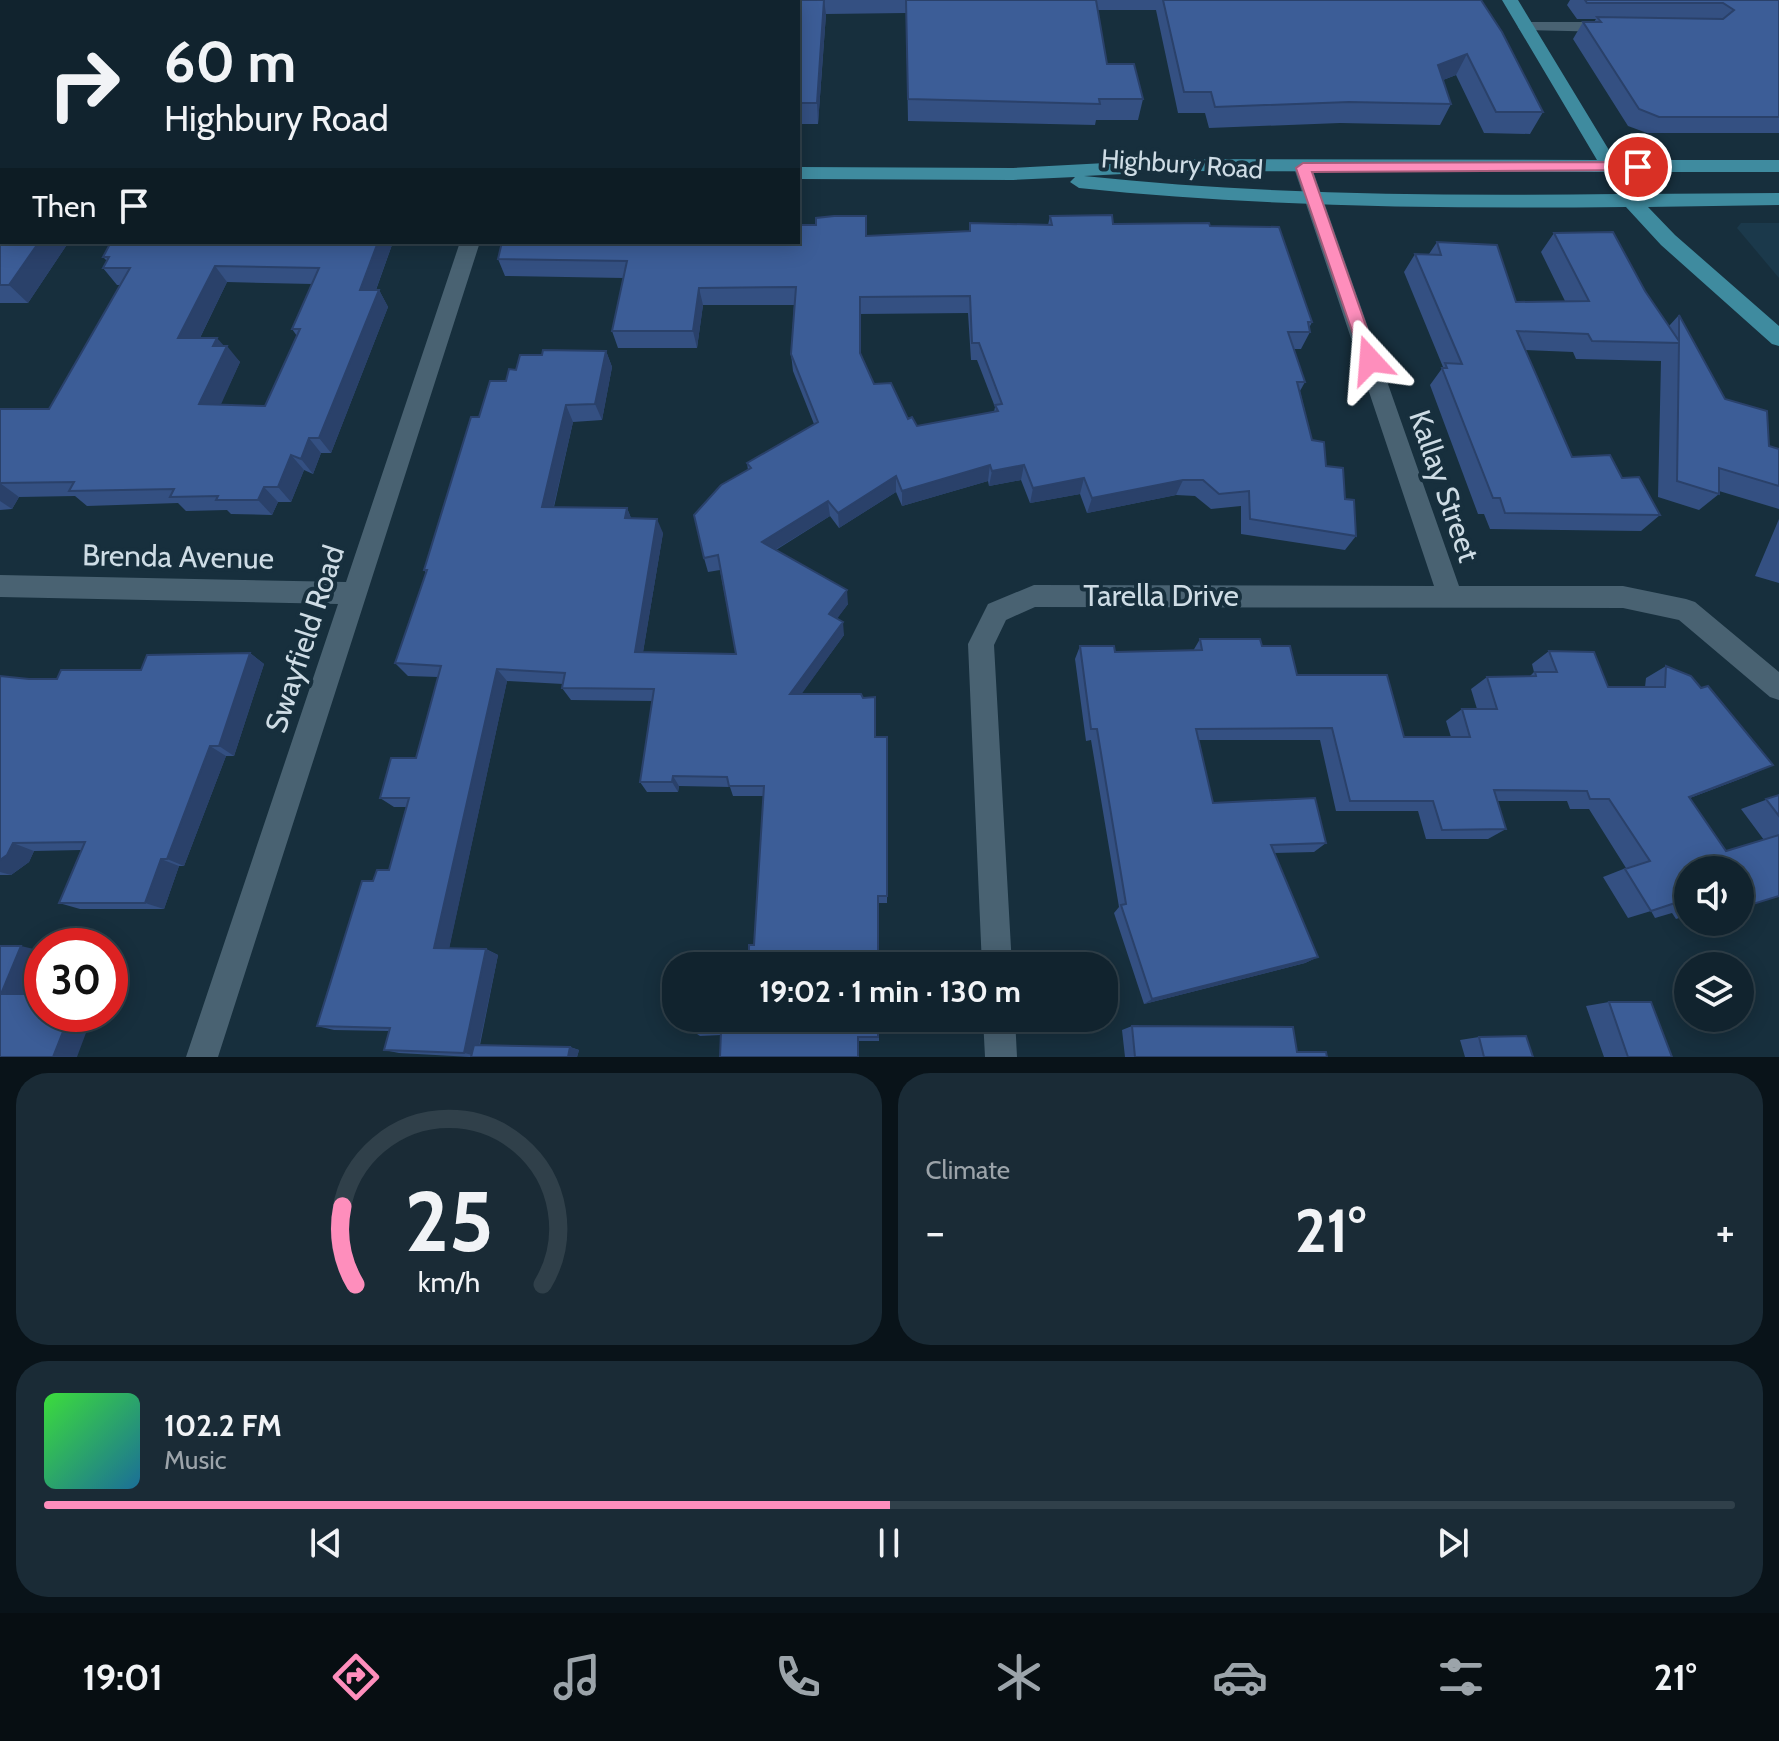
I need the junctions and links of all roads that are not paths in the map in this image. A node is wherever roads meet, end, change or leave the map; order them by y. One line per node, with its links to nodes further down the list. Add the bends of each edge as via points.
1 (1510, 0): 2 (main road)
2 (1526, 27): 3 (street); 5 (main road)
3 (1623, 27)
4 (1779, 166): 5 (main road, Highbury Road)
5 (1608, 167): 6 (main road, Highbury Road); 9 (main road)
6 (1303, 168): 8 (main road, Highbury Road, via 1181,165); 11 (street, Kallay Street)
7 (800, 173): 8 (main road, Highbury Road)
8 (1013, 174): 11 (main road, Highbury Road, via 1156,192)
9 (1630, 199): 10 (main road, Highbury Road); 11 (main road, Highbury Road); 13 (main road, via 1668,240)
10 (1779, 199)
11 (1315, 200): 16 (street, Kallay Street)
12 (469, 244): 15 (street, Swayfield Road)
13 (1779, 338)
14 (0, 586): 15 (street, Brenda Avenue)
15 (354, 593): 20 (street, Swayfield Road)
16 (1450, 597): 17 (street, Tarella Drive, via 1623,597 1686,610); 18 (street, Tarella Drive, via 1034,596 997,612 981,644)
17 (1779, 688)
18 (996, 952)
19 (1000, 1032): 21 (street)
20 (202, 1057)
21 (1001, 1057)

